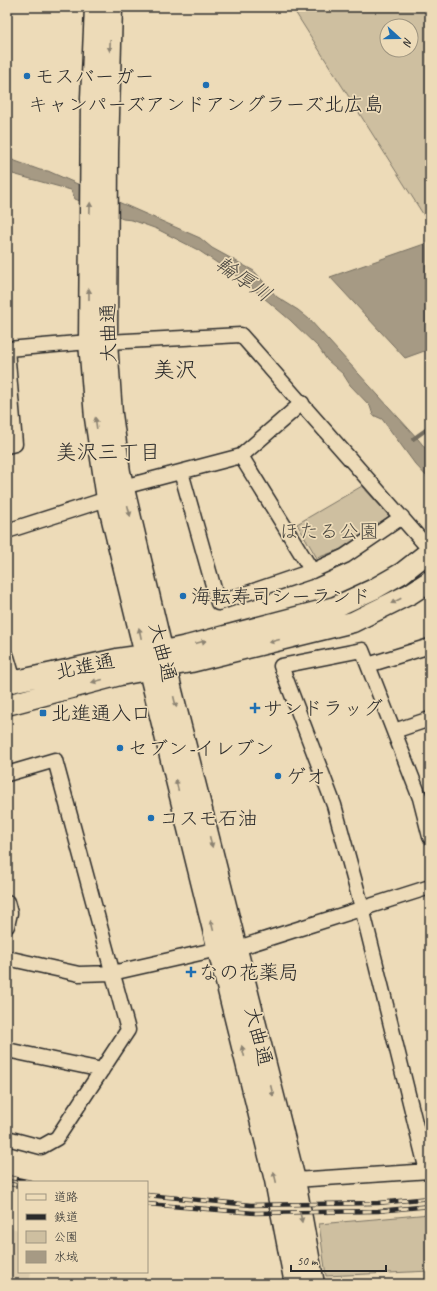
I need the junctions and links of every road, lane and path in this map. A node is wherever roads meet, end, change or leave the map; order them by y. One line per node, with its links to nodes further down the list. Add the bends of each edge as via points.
1 (95, 7): 3 (main road, 大曲通, via 91,98)
2 (112, 7): 3 (main road, 大曲通, one-way to 3)
3 (100, 162): 4 (main road, 大曲通)
4 (98, 342): 5 (street); 6 (street, via 241,335); 10 (main road, 大曲通, via 112,414)
5 (8, 349): 7 (street, via 15,444)
6 (302, 403): 8 (street); 11 (street)
7 (7, 446)
8 (241, 456): 9 (street); 14 (street)
9 (181, 472): 10 (street); 14 (street, via 218,603)
10 (115, 493): 12 (street); 18 (main road, 大曲通)
11 (402, 518): 13 (street); 14 (street, via 345,556)
12 (7, 531)
13 (426, 554): 18 (main road, one-way to 13, via 187,646 335,607 402,573)
14 (312, 571)
15 (430, 581): 18 (main road, one-way to 18, via 410,594 353,622)
16 (430, 646): 19 (street)
17 (7, 657): 20 (street)
18 (156, 661): 20 (main road, 北進通, via 117,659); 21 (main road, 北進通, one-way to 21, via 120,675); 31 (main road, 大曲通, one-way to 31); 32 (main road, 大曲通, one-way to 18)
19 (368, 665): 23 (street); 29 (street, via 362,650 281,666 334,805)
20 (10, 682)
21 (7, 704)
22 (430, 719): 23 (street)
23 (394, 731): 25 (street)
24 (7, 774): 34 (street, via 55,760)
25 (425, 796): 26 (street)
26 (430, 837)
27 (430, 886): 29 (street)
28 (7, 902): 30 (street, via 10,913)
29 (362, 908): 31 (street); 38 (street)
30 (7, 926)
31 (238, 948): 32 (street); 39 (main road, 大曲通, one-way to 39)
32 (218, 949): 34 (street); 40 (main road, 大曲通, one-way to 32, via 275,1180)
33 (7, 958): 34 (street, via 79,974)
34 (112, 973): 36 (street, via 128,1030)
35 (7, 1050): 36 (street)
36 (102, 1070): 37 (street, via 57,1138 41,1147)
37 (7, 1138)
38 (429, 1171): 39 (street)
39 (294, 1180): 41 (main road, 大曲通, one-way to 41)
40 (295, 1284)
41 (314, 1284)

